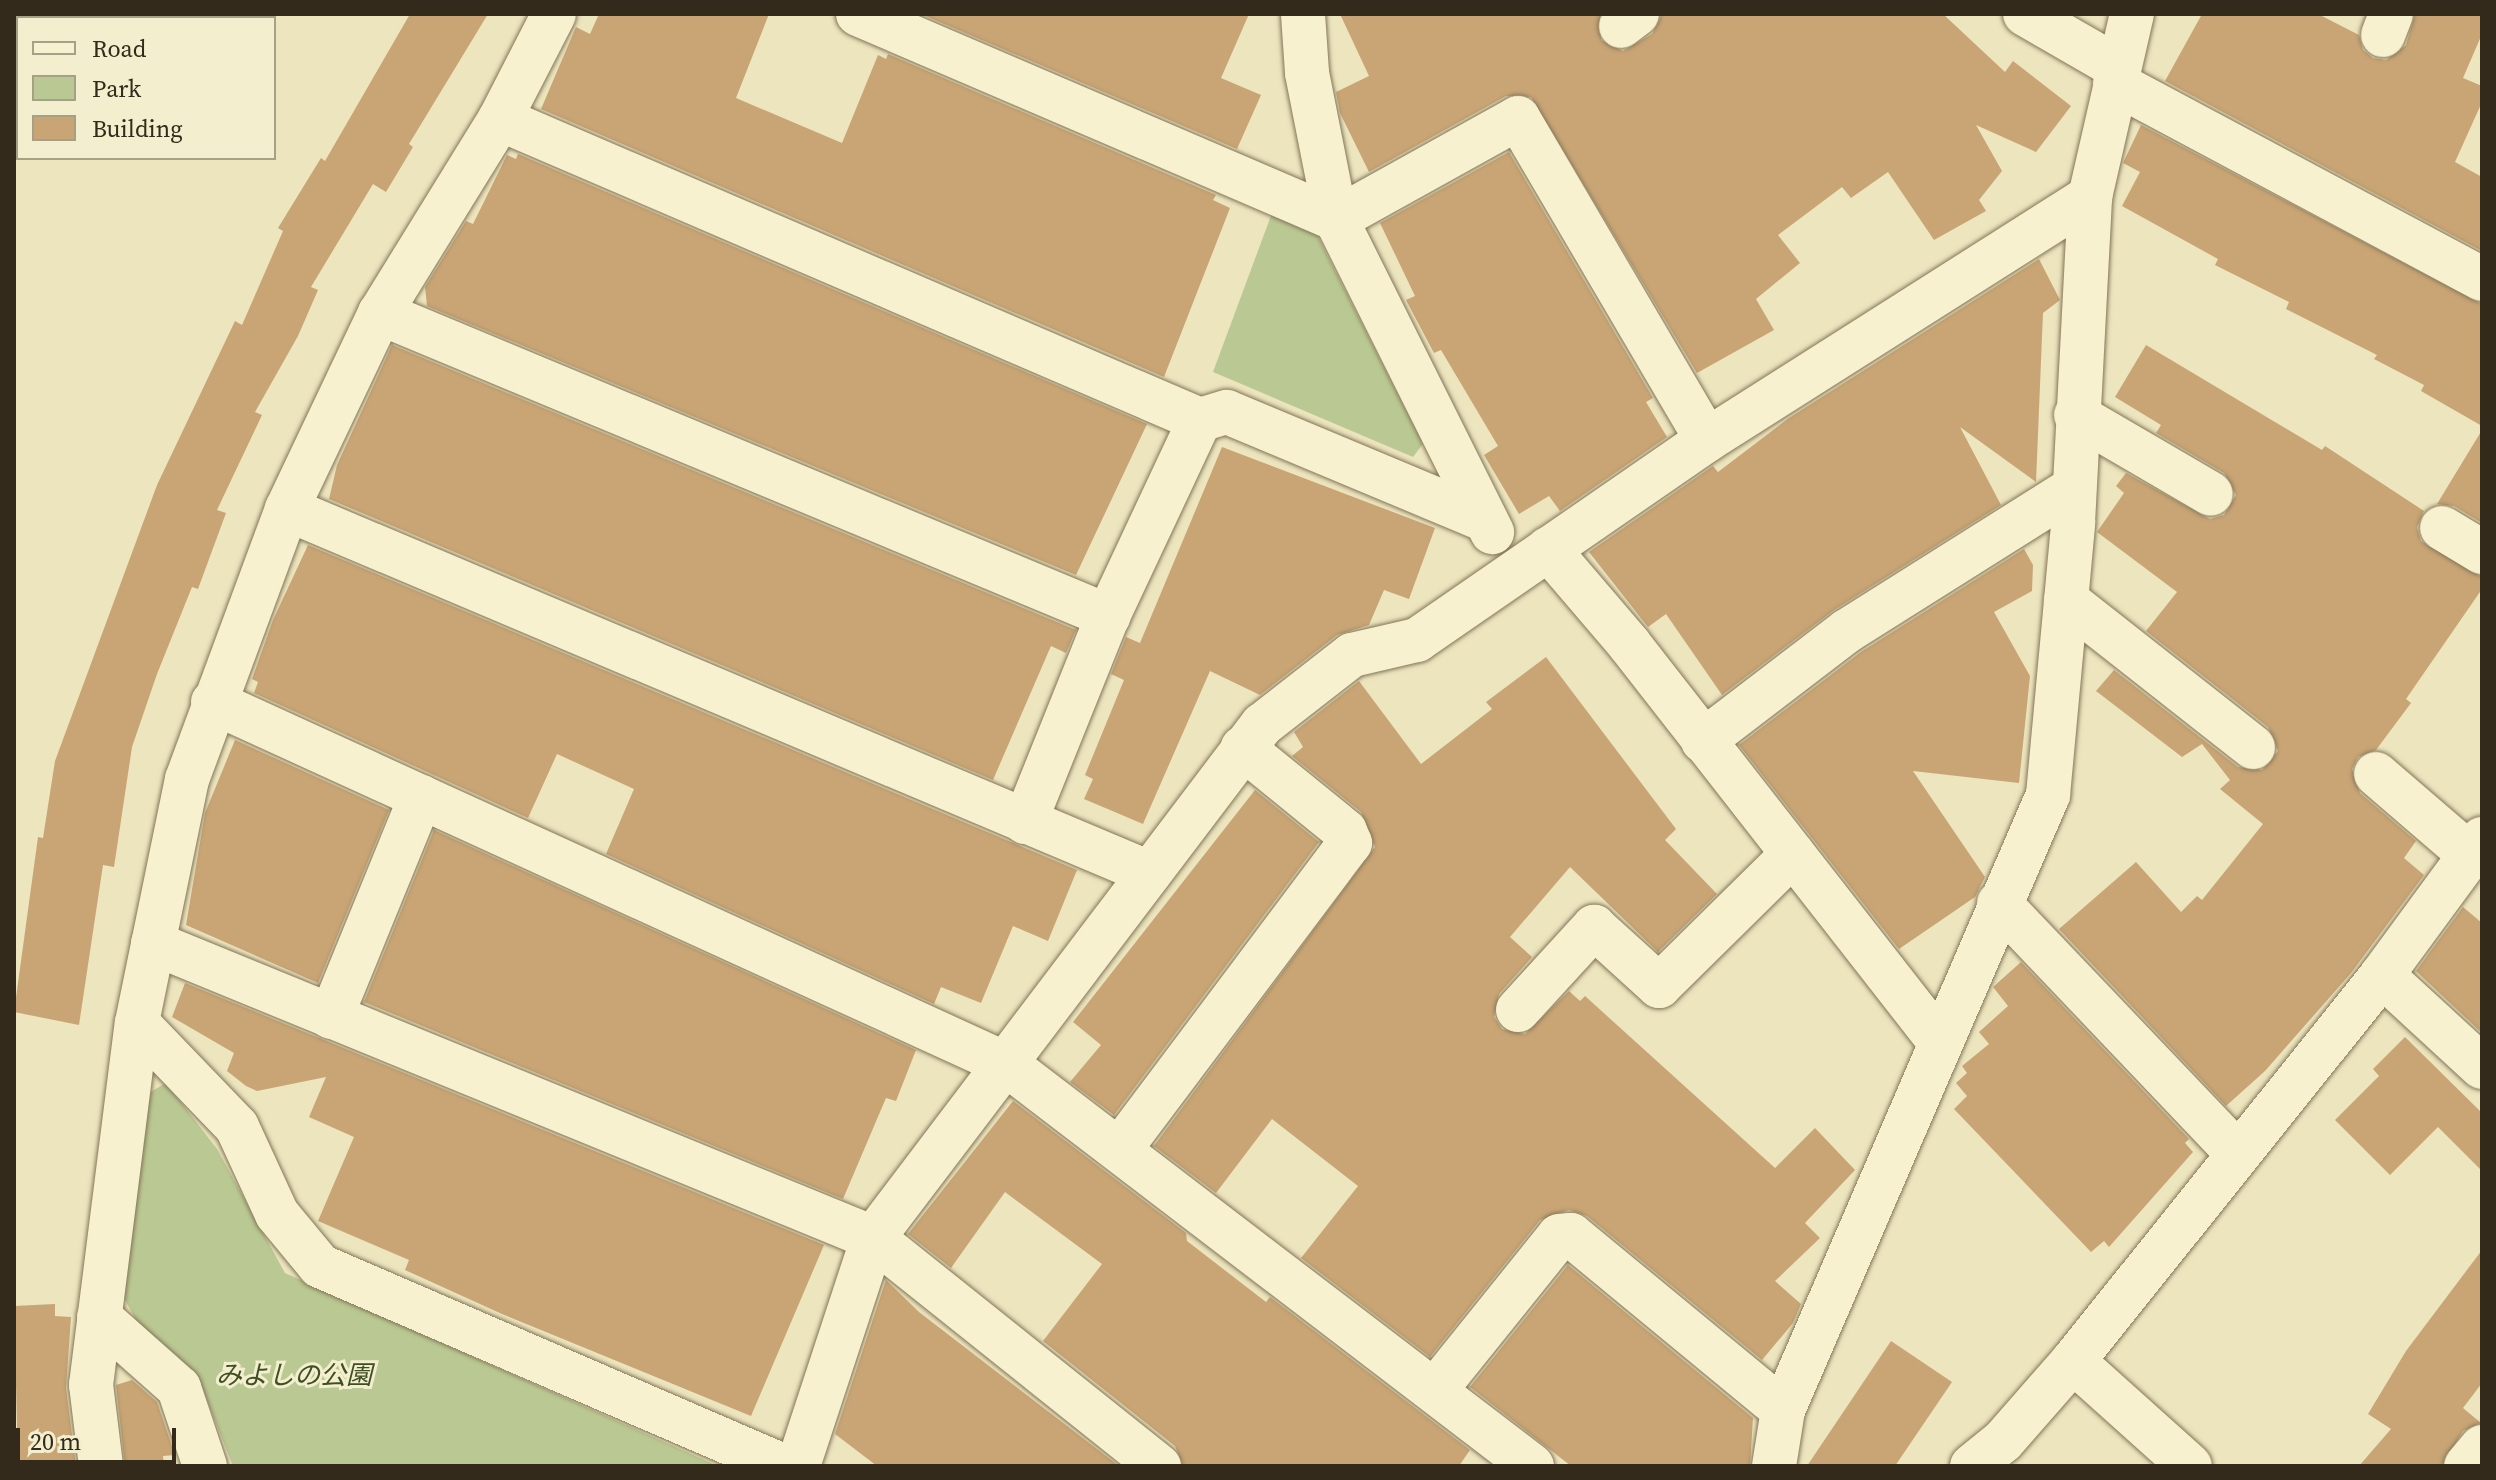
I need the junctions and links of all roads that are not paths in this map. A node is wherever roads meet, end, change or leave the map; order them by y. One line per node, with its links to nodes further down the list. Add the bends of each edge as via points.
1 (554, 14): 7 (street)
2 (858, 14): 9 (street)
3 (1303, 14): 9 (street, via 1307,73)
4 (2025, 14): 6 (street)
5 (2132, 14): 6 (street)
6 (2116, 75): 8 (street); 10 (street)
7 (500, 119): 11 (street); 13 (street)
8 (2090, 197): 12 (street); 14 (street)
9 (1336, 219): 14 (street, via 1518,118); 18 (street)
10 (2482, 279)
11 (380, 313): 17 (street); 23 (street)
12 (2076, 415): 15 (street); 16 (street)
13 (1200, 420): 18 (street, via 1227,412); 23 (street)
14 (1707, 440): 21 (street)
15 (2074, 488): 22 (street); 25 (street, via 1847,631)
16 (2211, 494)
17 (287, 509): 24 (street); 30 (street)
18 (1485, 520): 21 (street)
19 (2442, 528): 20 (street)
20 (2482, 552)
21 (1532, 560): 25 (street); 27 (street, via 1417,640 1352,655 1262,725)
22 (2066, 600): 26 (street); 34 (street, via 2048,795)
23 (1108, 616): 30 (street)
24 (213, 702): 29 (street); 35 (street, via 187,779)
25 (1703, 741): 32 (street)
26 (2253, 747)
27 (1243, 748): 33 (street); 43 (street, via 1345,831 1350,843)
28 (2376, 774): 31 (street)
29 (421, 797): 38 (street); 41 (street)
30 (1025, 822): 33 (street)
31 (2475, 847): 36 (street)
32 (1793, 854): 37 (street, via 1659,986 1594,927); 40 (street)
33 (1149, 873): 41 (street)
34 (1999, 903): 40 (street); 44 (street)
35 (153, 943): 38 (street); 39 (street)
36 (2382, 975): 42 (street); 44 (street)
37 (1518, 1010)
38 (331, 1017): 45 (street)
39 (137, 1023): 46 (street); 53 (street, via 237,1127 277,1214 320,1266)
40 (1939, 1041): 49 (street)
41 (1006, 1064): 43 (street); 45 (street)
42 (2482, 1067)
43 (1120, 1149): 48 (street)
44 (2237, 1153): 47 (street)
45 (873, 1238): 54 (street); 55 (street)
46 (99, 1317): 51 (street, via 91,1385); 52 (street, via 179,1388)
47 (2073, 1361): 58 (street, via 2003,1441); 59 (street)
48 (1436, 1389): 49 (street, via 1559,1236 1571,1235); 56 (street)
49 (1783, 1410): 57 (street)
50 (2482, 1447): 60 (street)
51 (101, 1466)
52 (205, 1466)
53 (783, 1466)
54 (798, 1466)
55 (1159, 1466)
56 (1532, 1466)
57 (1774, 1466)
58 (1972, 1466)
59 (2190, 1466)
60 (2466, 1466)

